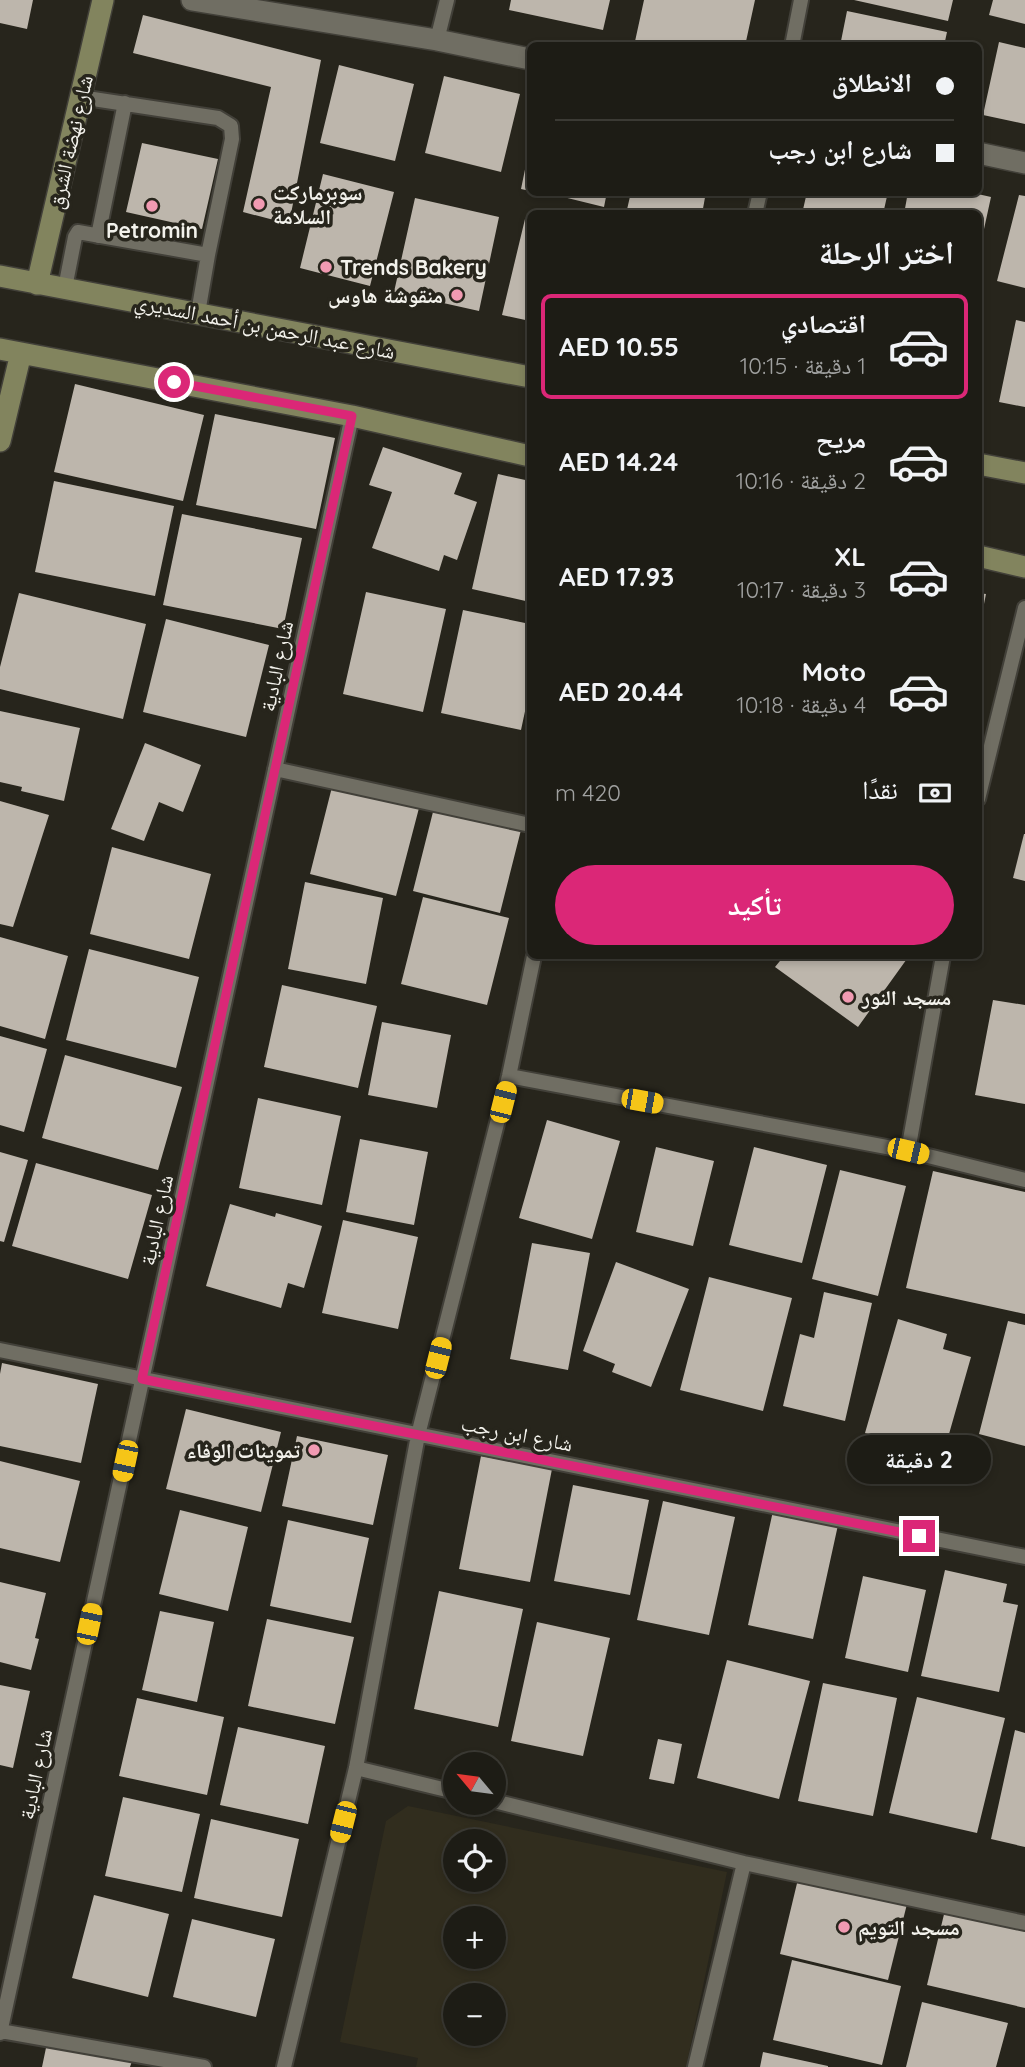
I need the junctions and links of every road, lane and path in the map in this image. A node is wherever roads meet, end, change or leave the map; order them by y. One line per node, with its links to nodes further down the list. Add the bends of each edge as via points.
1 (103, 0): 8 (street, شارع نهضة الشرق)
2 (192, 0): 5 (street)
3 (447, 0): 5 (lane)
4 (801, 0): 6 (lane)
5 (437, 40): 7 (street)
6 (793, 42)
7 (527, 58)
8 (80, 97): 9 (lane); 15 (street, شارع نهضة الشرق)
9 (125, 103): 12 (lane); 13 (lane, via 218,118 231,126)
10 (982, 154): 11 (street)
11 (1025, 163)
12 (98, 236): 13 (lane); 16 (lane, via 78,232)
13 (208, 255): 17 (lane)
14 (0, 276): 15 (street, شارع عبد الرحمن بن أحمد السديري)
15 (37, 284): 16 (street, شارع عبد الرحمن بن أحمد السديري)
16 (65, 288): 17 (street, شارع عبد الرحمن بن أحمد السديري)
17 (198, 313): 19 (street, شارع عبد الرحمن بن أحمد السديري)
18 (10, 351): 20 (street); 21 (street)
19 (527, 376)
20 (352, 416): 22 (street); 28 (lane, شارع البادية)
21 (0, 441)
22 (527, 455)
23 (982, 465): 24 (street)
24 (1025, 473)
25 (982, 557): 26 (street)
26 (1025, 567)
27 (1025, 608): 29 (lane)
28 (275, 769): 30 (lane); 37 (lane, شارع البادية)
29 (982, 783)
30 (527, 824)
31 (533, 959): 33 (lane)
32 (942, 959): 34 (lane)
33 (509, 1076): 34 (lane); 38 (lane)
34 (908, 1151): 35 (lane)
35 (1025, 1180)
36 (0, 1350): 37 (lane, شارع ابن رجب)
37 (142, 1379): 38 (lane, شارع ابن رجب); 45 (lane, شارع البادية)
38 (418, 1434): 39 (lane, شارع ابن رجب); 40 (lane)
39 (1025, 1557)
40 (356, 1768): 41 (lane); 47 (lane)
41 (443, 1789)
42 (506, 1804): 43 (lane)
43 (744, 1863): 44 (lane); 48 (lane)
44 (1025, 1923)
45 (0, 2032): 46 (lane)
46 (205, 2067)
47 (284, 2067)
48 (695, 2067)

